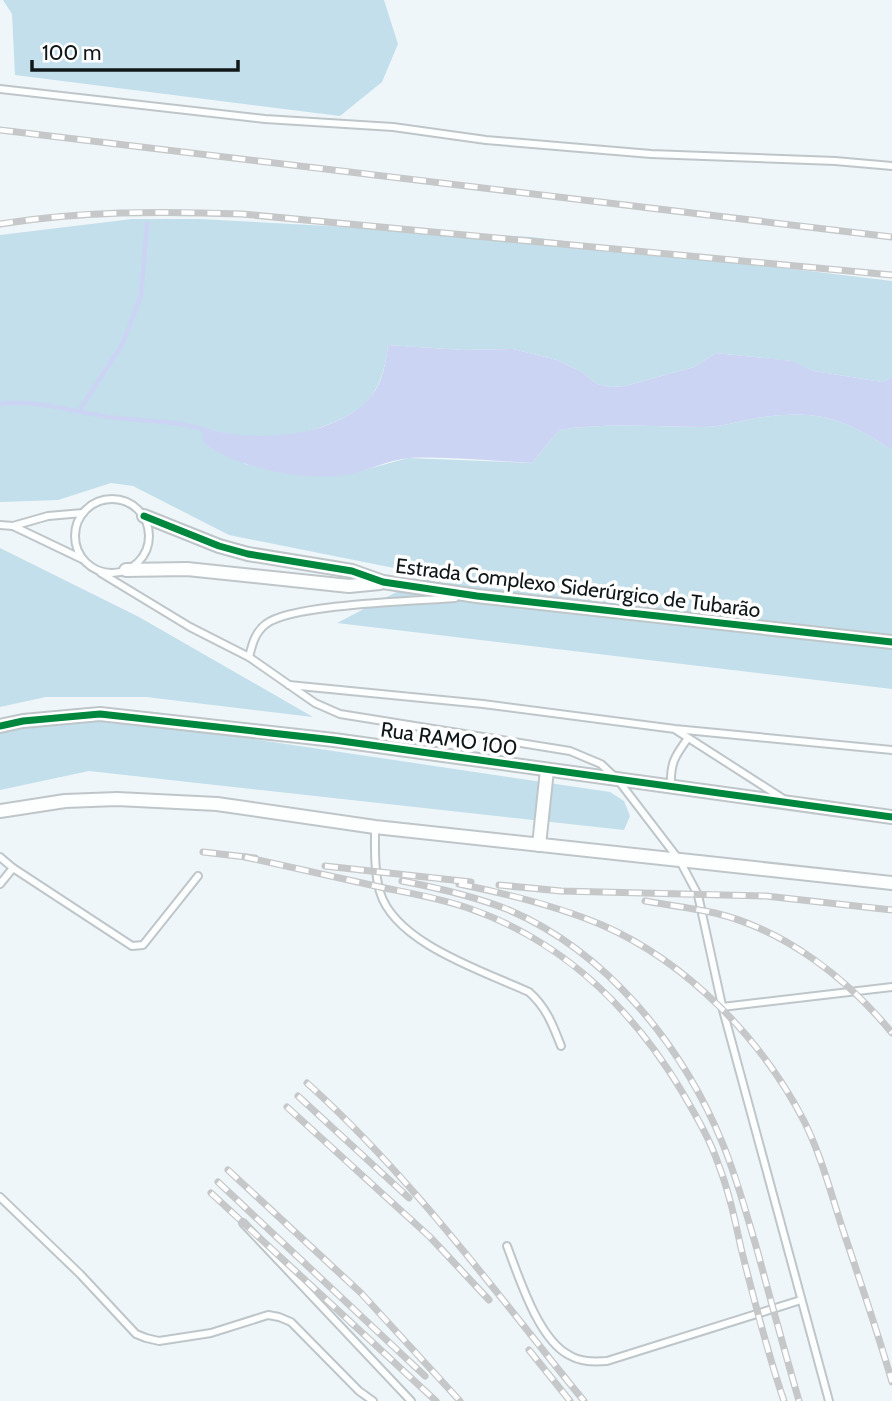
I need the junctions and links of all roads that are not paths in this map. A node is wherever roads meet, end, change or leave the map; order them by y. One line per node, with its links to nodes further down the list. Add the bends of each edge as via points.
1 (0, 89): 2 (lane, via 651,155)
2 (892, 166)
3 (83, 513): 4 (lane, Estrada Complexo Siderúrgico de Tubarão, via 107,499 122,500); 6 (lane, Estrada Complexo Siderúrgico de Tubarão); 7 (lane, via 75,536)
4 (144, 516): 9 (lane, via 149,531 147,547 139,561); 10 (street, Estrada Complexo Siderúrgico de Tubarão, via 247,554 352,572)
5 (0, 524): 6 (lane, Estrada Complexo Siderúrgico de Tubarão)
6 (13, 526): 7 (lane, Estrada Complexo Siderúrgico de Tubarão)
7 (83, 559): 8 (lane, Estrada Complexo Siderúrgico de Tubarão)
8 (94, 568): 9 (lane, Estrada Complexo Siderúrgico de Tubarão); 13 (lane)
9 (126, 570): 10 (street, Estrada Complexo Siderúrgico de Tubarão, via 187,569 349,586)
10 (383, 582): 11 (street, Estrada Complexo Siderúrgico de Tubarão)
11 (477, 596): 12 (street, Estrada Complexo Siderúrgico de Tubarão); 13 (lane, via 281,615 254,638)
12 (892, 642)
13 (249, 657): 14 (lane)
14 (288, 685): 16 (lane); 20 (lane, via 350,716 570,751 601,764)
15 (0, 726): 19 (street, Rua RAMO 100, via 100,714)
16 (675, 729): 17 (lane); 18 (lane)
17 (688, 738): 21 (lane, via 670,767); 22 (lane)
18 (892, 750)
19 (547, 770): 20 (street, Rua RAMO 100); 26 (street)
20 (618, 780): 21 (street, Rua RAMO 100); 28 (lane)
21 (671, 786): 22 (street, Rua RAMO 100)
22 (786, 801): 24 (street, Rua RAMO 100)
23 (0, 811): 25 (street, via 117,799 217,804)
24 (892, 817)
25 (374, 827): 26 (street); 35 (lane, via 376,874 389,912 418,940 529,992 549,1016)
26 (539, 845): 28 (street)
27 (0, 857): 29 (lane)
28 (680, 860): 31 (street); 34 (lane, via 698,895)
29 (13, 868): 30 (lane, via 137,947); 32 (lane)
30 (198, 876)
31 (892, 883)
32 (0, 884)
33 (892, 987): 34 (lane)
34 (722, 1007): 39 (lane)
35 (561, 1046)
36 (0, 1198): 40 (lane, via 136,1334 159,1341 211,1333 268,1315 279,1317 290,1322)
37 (243, 1223): 41 (lane)
38 (507, 1246): 39 (lane, via 528,1301 554,1343 587,1362 607,1361)
39 (801, 1300): 42 (lane)
40 (373, 1401)
41 (411, 1401)
42 (829, 1401)

